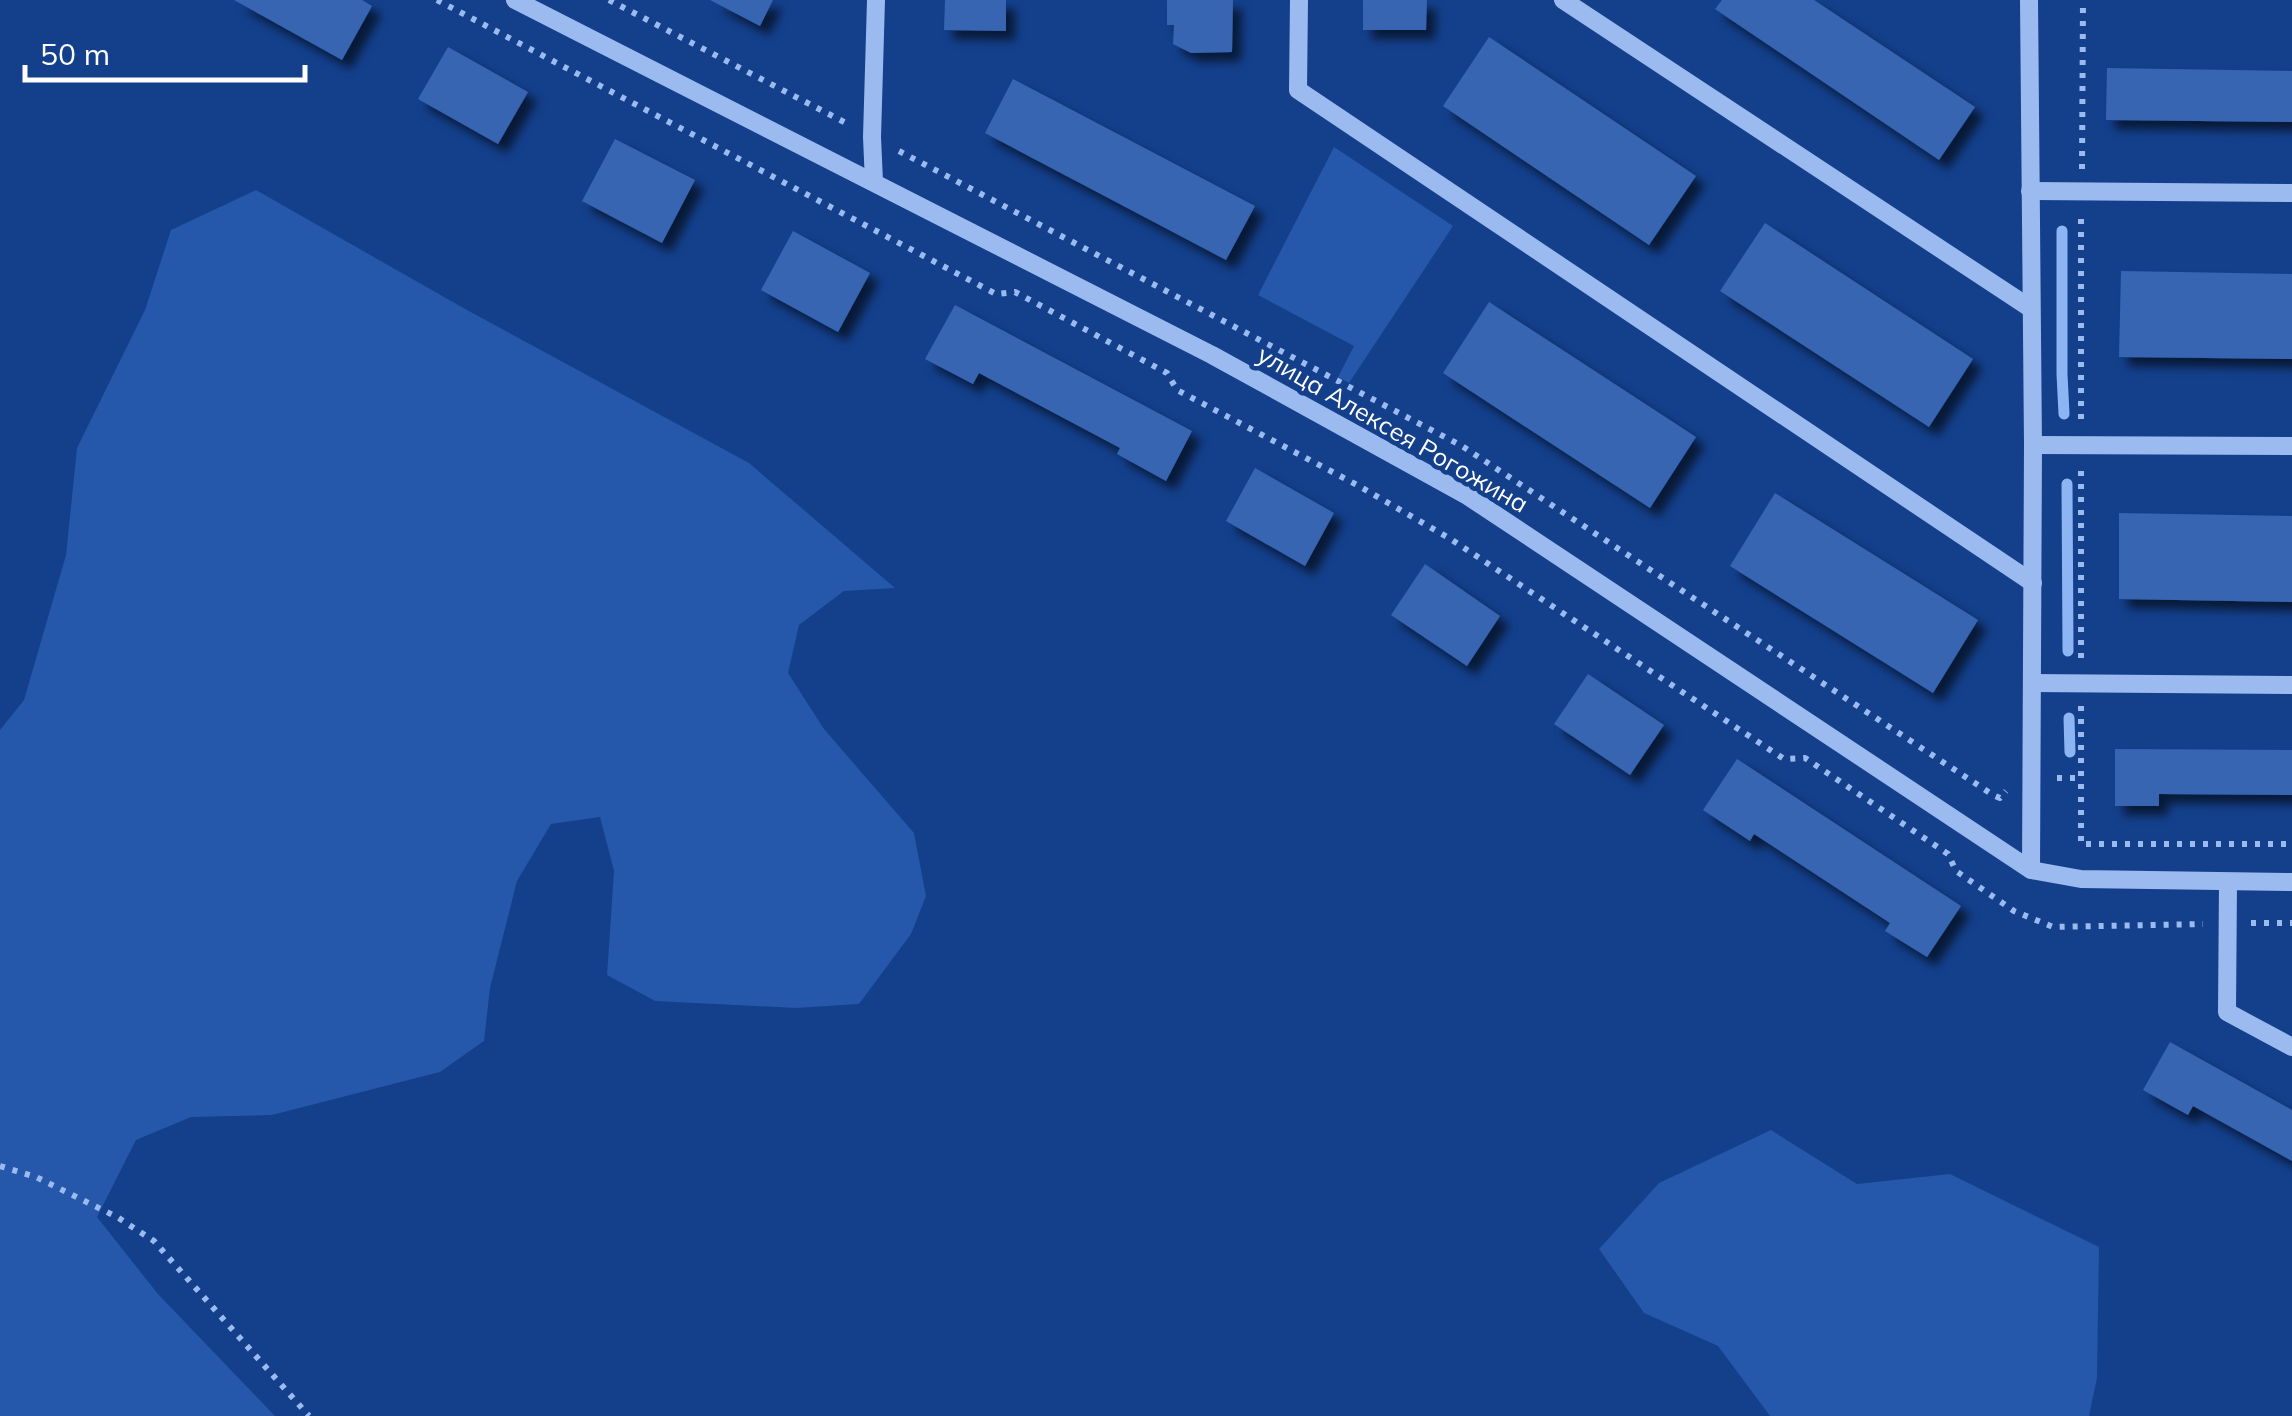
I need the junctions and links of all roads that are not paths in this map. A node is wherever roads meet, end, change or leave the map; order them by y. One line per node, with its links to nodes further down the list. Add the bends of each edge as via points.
1 (515, 0): 6 (street, улица Алексея Рогожина)
2 (876, 0): 6 (street)
3 (1299, 0): 12 (street, via 1298,90)
4 (1564, 0): 9 (street)
5 (2028, 0): 7 (street)
6 (874, 182): 15 (street, улица Алексея Рогожина, via 1212,354 1466,495)
7 (2030, 191): 8 (street); 9 (street)
8 (2292, 193)
9 (2030, 308): 10 (street)
10 (2032, 446): 11 (street); 12 (street)
11 (2292, 446)
12 (2033, 584): 13 (street)
13 (2032, 683): 14 (street); 15 (street)
14 (2292, 685)
15 (2032, 870): 16 (street, улица Алексея Рогожина, via 2080,879)
16 (2228, 882): 17 (street, улица Алексея Рогожина); 18 (street, via 2227,1012)
17 (2292, 882)
18 (2292, 1048)

